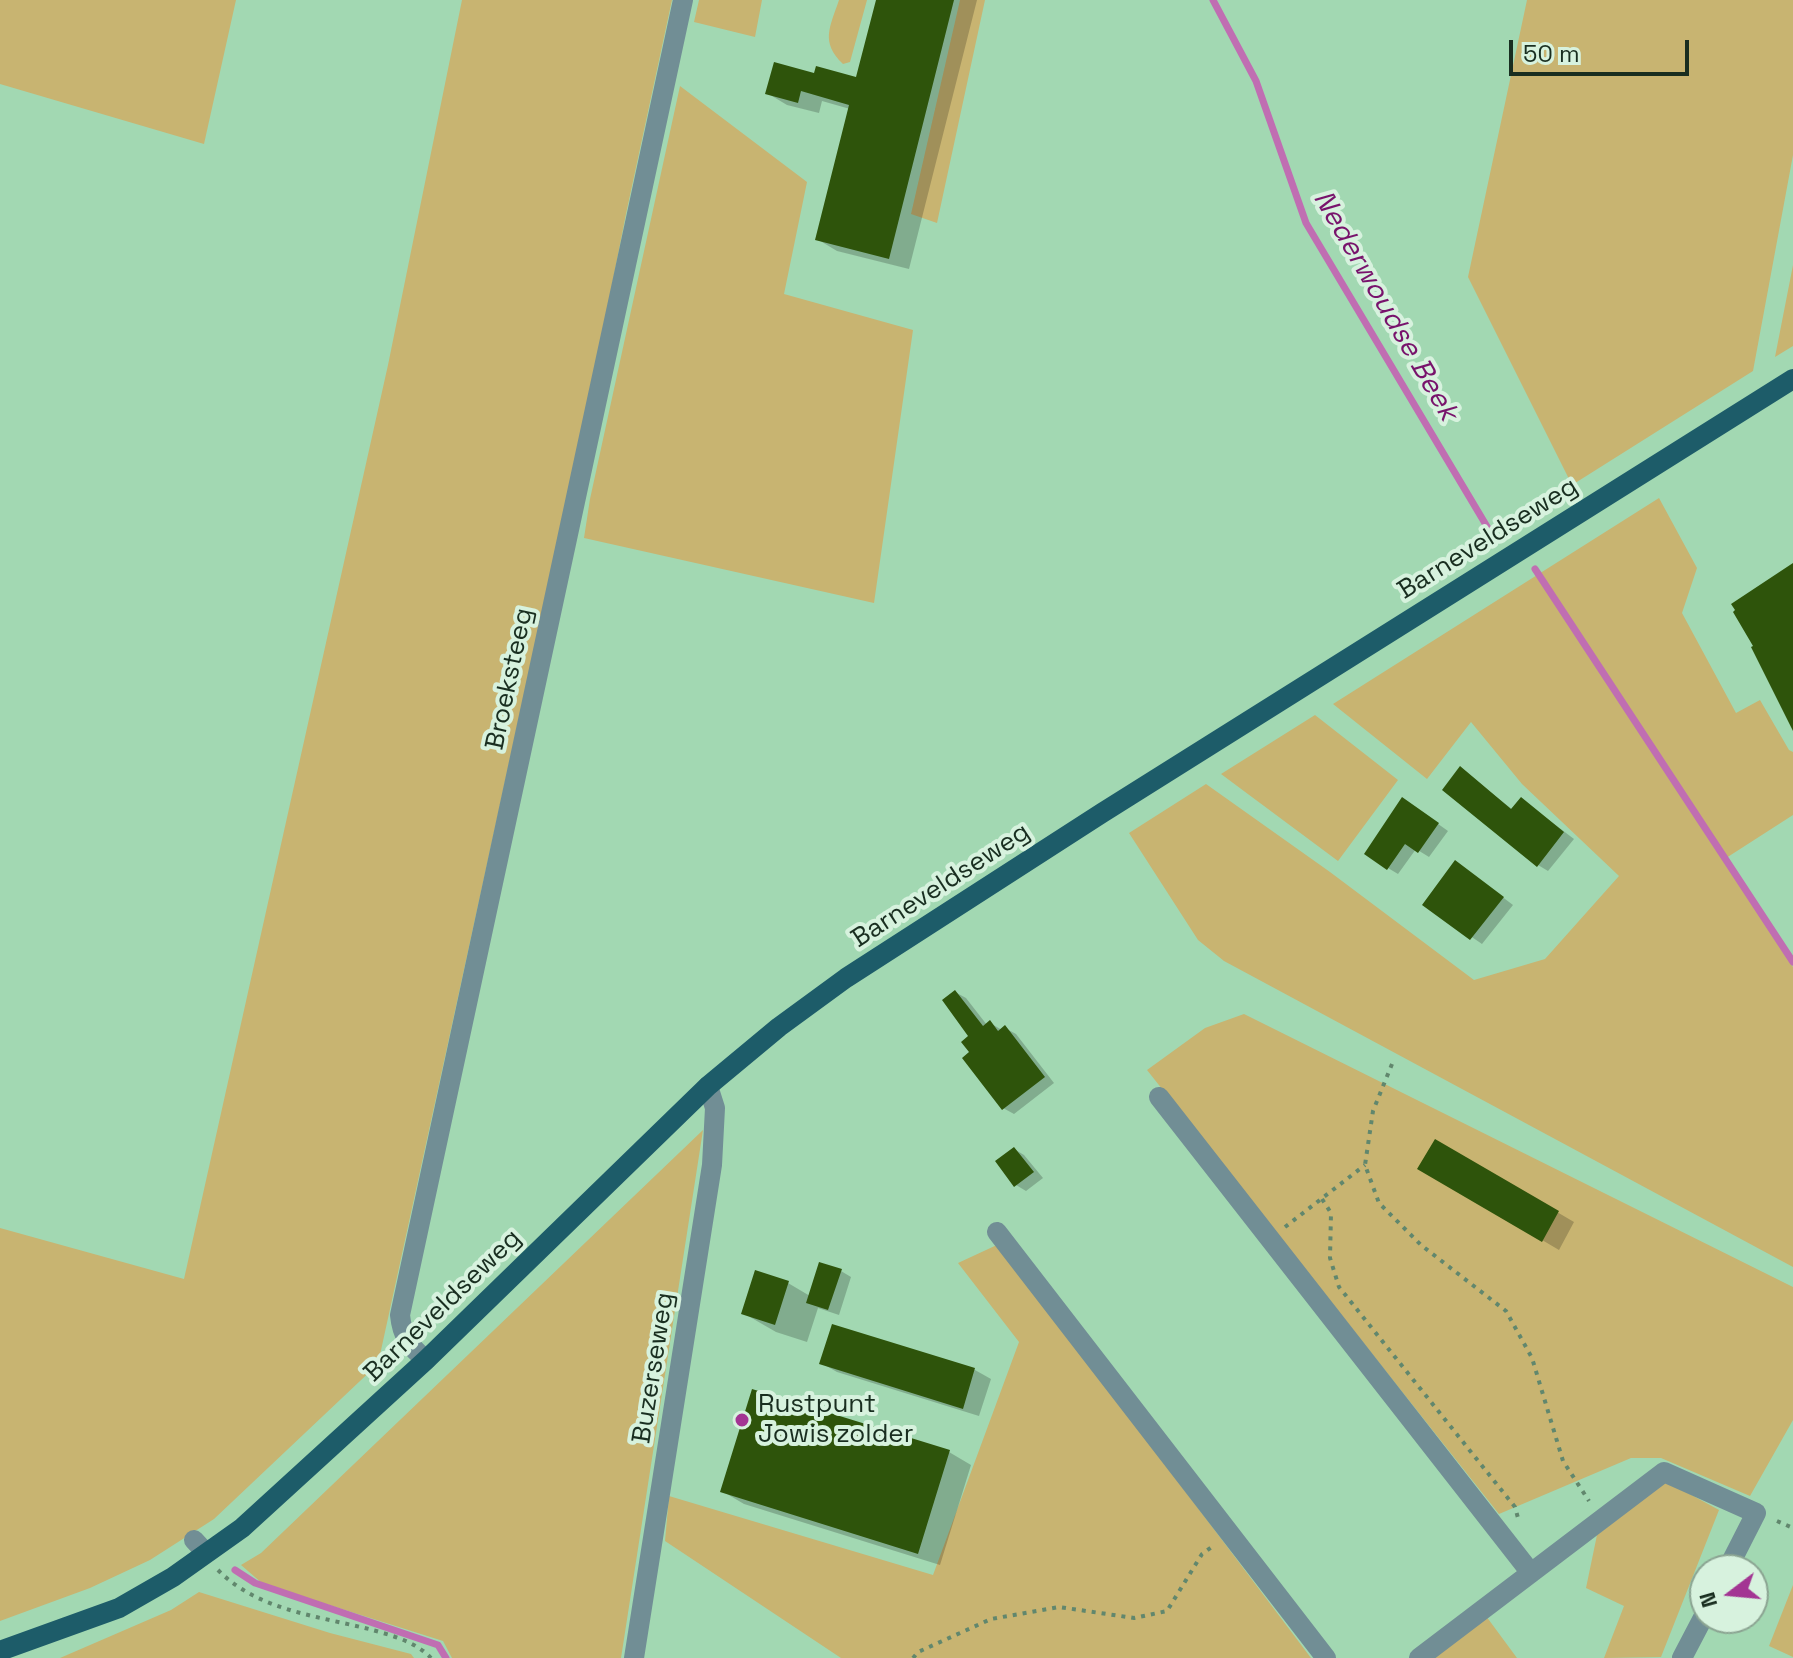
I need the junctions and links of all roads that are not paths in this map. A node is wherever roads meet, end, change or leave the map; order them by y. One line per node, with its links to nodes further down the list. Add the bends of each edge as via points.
1 (683, 0): 6 (street, Broeksteeg, via 400,1315 401,1331)
2 (1793, 379): 3 (main road, Barneveldseweg, via 859,970)
3 (708, 1086): 6 (main road, Barneveldseweg); 11 (street, Buzerseweg, via 715,1108 712,1165)
4 (1159, 1097): 8 (street)
5 (997, 1232): 12 (street)
6 (426, 1360): 10 (main road, Barneveldseweg, via 242,1528 200,1547 173,1577 119,1608)
7 (1735, 1554): 8 (street, via 1756,1513 1664,1472)
8 (1531, 1573): 13 (street)
9 (1695, 1634): 14 (street)
10 (0, 1651)
11 (634, 1658)
12 (1326, 1658)
13 (1419, 1658)
14 (1682, 1658)

